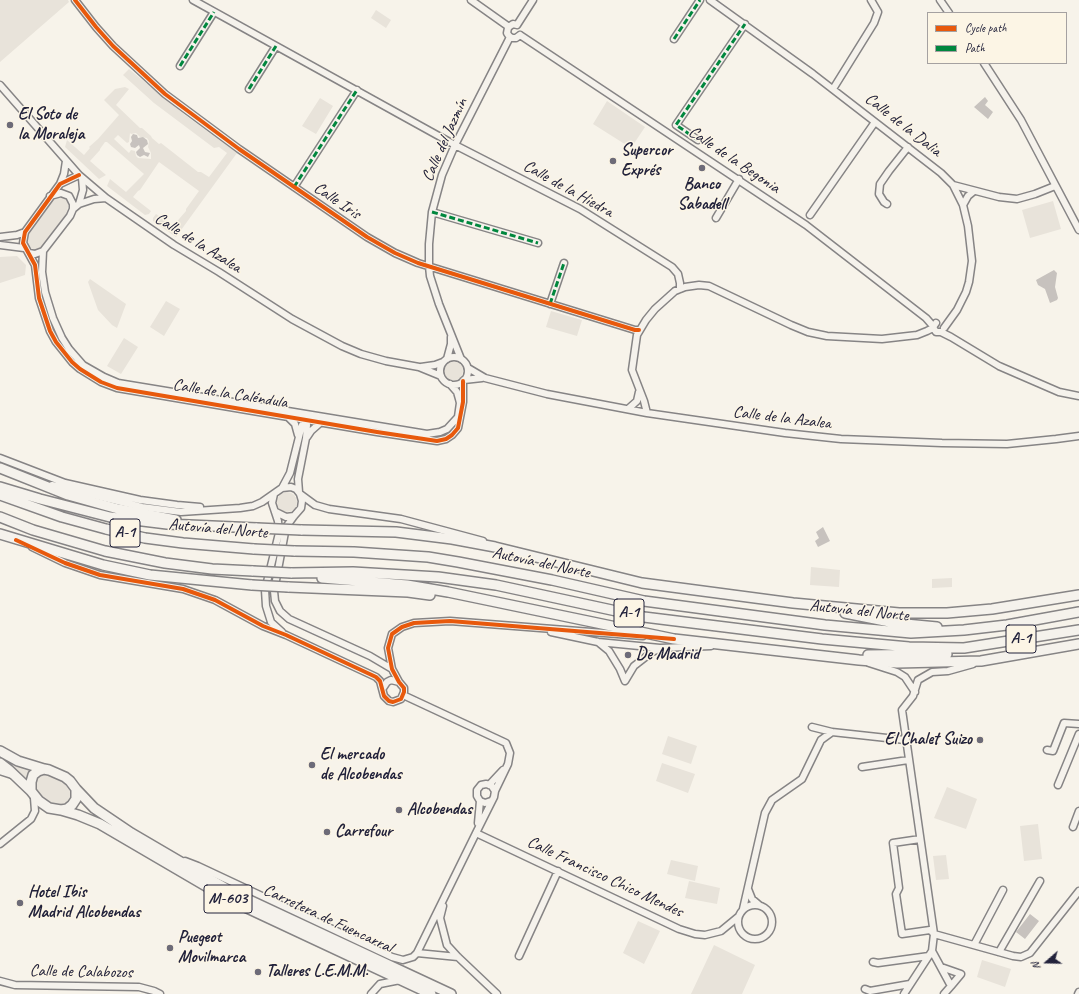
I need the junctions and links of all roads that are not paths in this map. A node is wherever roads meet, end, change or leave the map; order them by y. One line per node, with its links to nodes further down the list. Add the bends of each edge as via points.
1 (75, 0): 34 (street, Calle Iris, via 113,46 165,94 239,150)
2 (193, 0): 9 (street, Calle de la Hiedra)
3 (471, 0): 13 (street)
4 (533, 0): 12 (street)
5 (700, 0): 16 (street)
6 (710, 0): 11 (street, Calle de la Dalia)
7 (871, 0): 22 (street, via 878,12 874,23)
8 (940, 0): 10 (street)
9 (214, 12): 17 (street, Calle de la Hiedra); 19 (street)
10 (948, 12)
11 (744, 24): 22 (street, Calle de la Dalia); 25 (street, via 676,125)
12 (517, 25): 13 (street); 14 (street, via 521,30)
13 (509, 27): 15 (street, via 507,33)
14 (520, 35): 15 (street, via 516,38); 30 (street, Calle de la Begonia)
15 (510, 37): 26 (street, Calle del Jazmín)
16 (674, 39)
17 (276, 46): 21 (street); 23 (street, Calle de la Hiedra)
18 (985, 64): 33 (street, via 1021,120)
19 (180, 66)
20 (0, 85): 28 (street, Calle de la Azalea)
21 (249, 89)
22 (833, 89): 24 (street, Calle de la Dalia)
23 (357, 90): 26 (street, Calle de la Hiedra); 34 (street)
24 (875, 122): 27 (street, Calle de la Dalia); 43 (street)
25 (698, 140)
26 (455, 145): 42 (street, Calle del Jazmín, via 442,175); 54 (street, Calle de la Hiedra, via 580,209 672,267 678,274)
27 (908, 147): 32 (street, Calle de la Dalia); 39 (street, via 880,184 879,194)
28 (66, 161): 29 (street, Calle de la Azalea); 31 (street)
29 (81, 177): 31 (street); 37 (street, Calle de la Azalea); 38 (street, via 83,190)
30 (739, 180): 44 (street); 56 (street, Calle de la Begonia, via 806,225)
31 (60, 184): 36 (street)
32 (954, 185): 35 (street); 40 (street, Calle de la Dalia)
33 (1056, 186): 35 (street, via 1017,199); 45 (street)
34 (294, 187): 53 (street, Calle Iris, via 384,247 412,261)
35 (974, 191): 40 (street)
36 (50, 196): 41 (street, via 61,193 69,196); 46 (street)
37 (106, 198): 38 (street); 62 (street, Calle de la Azalea, via 174,245 292,319 334,342 361,354)
38 (79, 204): 41 (street)
39 (887, 204)
40 (963, 205): 59 (street, Calle de la Dalia, via 971,246 969,282 957,310)
41 (73, 210): 51 (street)
42 (432, 212): 48 (street); 53 (street, Calle del Jazmín)
43 (810, 215)
44 (716, 218)
45 (1079, 230)
46 (25, 232): 47 (street); 50 (street, via 23,238)
47 (0, 237)
48 (538, 243)
49 (0, 245): 50 (street)
50 (26, 250): 51 (street, via 34,254); 72 (street, Calle de la Caléndula, via 34,265 39,298 50,331 65,355 80,369 117,388)
51 (43, 251): 72 (street, Calle de la Caléndula, via 42,272 48,306 69,349 84,365 118,383)
52 (564, 263): 55 (street)
53 (429, 266): 55 (street, Calle Iris); 57 (street, Calle del Jazmín, via 434,291)
54 (680, 289): 56 (street, via 692,285 709,286 791,325 827,336 882,340 917,334); 58 (street, via 668,296)
55 (550, 304): 58 (street, Calle Iris)
56 (934, 326): 59 (street, via 936,332); 59 (street, via 942,324)
57 (450, 329): 60 (street, Calle del Jazmín); 61 (street, Calle del Jazmín, via 451,344)
58 (639, 330): 68 (street, via 632,370)
59 (943, 330): 69 (street, via 999,366 1059,392)
60 (461, 359): 61 (street, via 454,357); 63 (street)
61 (445, 360): 62 (street, Calle de la Azalea, via 435,365); 64 (street, via 441,367)
62 (419, 367): 64 (street, Calle de la Azalea)
63 (468, 368): 65 (street, Calle de la Azalea); 66 (street)
64 (441, 376): 67 (street)
65 (485, 378): 66 (street, Calle de la Azalea); 70 (street, Calle de la Azalea, via 547,394)
66 (464, 381): 67 (street, via 455,385); 74 (street, Calle de la Caléndula, via 458,428 441,441 428,441)
67 (450, 384): 74 (street, Calle de la Caléndula, via 457,392 460,403 458,417 447,429 434,434 417,434 379,426)
68 (640, 391): 70 (street, via 637,401); 71 (street)
69 (1079, 396)
70 (628, 409): 71 (street, Calle de la Azalea)
71 (646, 412): 76 (street, Calle de la Azalea, via 841,439 1007,444)
72 (287, 414): 73 (street, Calle de la Caléndula); 74 (street, Calle de la Caléndula, via 302,413); 75 (street, via 295,424)
73 (305, 420): 74 (street, Calle de la Caléndula); 75 (street); 77 (street)
74 (321, 420): 77 (street)
75 (298, 436): 82 (street, via 290,473)
76 (1079, 436)
77 (306, 438): 83 (street, via 298,479)
78 (0, 458): 86 (street, via 80,487 177,506)
79 (0, 468): 80 (highway)
80 (25, 478): 86 (street, via 142,507 181,512); 90 (highway, via 68,495 118,509)
81 (0, 487): 90 (highway, via 40,500 110,517 167,524)
82 (282, 488): 83 (street, via 291,487); 84 (street)
83 (300, 493): 88 (street, via 301,508); 93 (street, via 315,505 329,509 401,519 481,540)
84 (274, 494): 86 (street, via 253,506); 87 (street, via 272,503)
85 (0, 495): 100 (highway, Autovía del Norte / A-1, bridge, via 62,517 144,538 254,549 428,557 552,580 644,601 825,625 912,633)
86 (221, 509)
87 (276, 512): 88 (street, via 286,517); 102 (street, via 279,533 265,590 266,606 271,622)
88 (294, 516): 112 (street, via 286,527 274,591 280,611 289,619)
89 (0, 517): 94 (highway, Autovía del Norte / A-1, bridge, via 33,530 105,551 165,563 212,569)
90 (213, 526): 93 (highway, bridge, via 396,532 452,539)
91 (0, 534): 92 (highway)
92 (16, 540): 96 (highway, bridge, via 102,565 150,575 252,585 408,592); 102 (street, via 65,563 100,575 183,589 215,600 263,626)
93 (495, 548): 97 (highway, via 642,583)
94 (293, 573): 96 (highway, via 321,578 407,585); 109 (highway, Autovía del Norte / A-1, via 353,572 438,577 496,585 644,617 822,639 909,647)
95 (1079, 595): 97 (highway, via 992,610 947,613 899,613)
96 (495, 602): 103 (highway)
97 (793, 603): 100 (highway, via 895,623)
98 (1079, 612): 100 (highway, Autovía del Norte / A-1)
99 (526, 627): 103 (street); 105 (street); 112 (street, via 450,621 414,623 392,634 388,648)
100 (964, 630)
101 (1079, 630): 109 (highway, Autovía del Norte / A-1)
102 (286, 635): 114 (street, via 376,677)
103 (674, 638): 104 (highway)
104 (700, 641): 107 (highway); 109 (highway, via 717,640 864,655 951,654)
105 (598, 642): 108 (street); 108 (street, via 609,651 625,681 634,666)
106 (1079, 644): 111 (highway)
107 (732, 645): 108 (street); 110 (highway)
108 (660, 648)
109 (964, 648)
110 (859, 660): 111 (highway, via 897,663); 115 (street, via 897,672 905,677)
111 (980, 662): 115 (street, via 948,671 932,672 918,680)
112 (392, 668): 113 (street)
113 (399, 682): 114 (street, via 391,680); 116 (street, via 404,688)
114 (383, 688): 116 (street, via 384,696 389,700 397,701)
115 (915, 692): 121 (street, via 902,710)
116 (403, 696): 127 (street, via 506,743 510,754)
117 (1079, 724): 123 (street, via 1064,722 1053,751)
118 (812, 727): 119 (street)
119 (832, 732): 121 (street); 148 (street, via 821,740 802,780 772,800 765,813)
120 (1079, 734): 133 (street)
121 (906, 740): 125 (street)
122 (0, 748): 124 (street)
123 (1047, 750)
124 (4, 753): 129 (highway, M-603, via 18,761)
125 (908, 760): 128 (street); 143 (street)
126 (0, 763): 131 (highway, M-603)
127 (508, 764): 132 (street); 135 (street)
128 (862, 767)
129 (44, 769): 134 (highway, M-603, via 65,777); 136 (highway, via 33,775)
130 (0, 771): 131 (street)
131 (17, 777): 136 (highway, M-603)
132 (490, 785): 135 (street); 137 (street, via 483,784 477,790)
133 (1058, 785)
134 (76, 789): 139 (highway, via 76,798 72,805); 145 (highway, Carretera de Fuencarral / M-603, via 94,808)
135 (495, 791): 138 (street)
136 (33, 794): 139 (highway, M-603, via 49,808); 144 (street, via 35,811 31,819)
137 (480, 801): 138 (street); 142 (street)
138 (491, 801): 142 (street)
139 (61, 810): 166 (highway, Carretera de Fuencarral / M-603, via 100,824 230,900)
140 (1079, 811): 141 (street)
141 (1072, 827)
142 (476, 833): 146 (street, Calle Francisco Chico Mendes); 149 (street)
143 (920, 839): 157 (street); 157 (street, via 893,843 899,888 896,894 902,934 930,930)
144 (0, 844)
145 (167, 855): 160 (street, via 198,866 392,957 403,960); 174 (highway, Carretera de Fuencarral / M-603, via 230,891)
146 (558, 871): 155 (street, Calle Francisco Chico Mendes, via 679,929 705,935); 162 (street)
147 (1040, 881): 159 (street)
148 (747, 887): 152 (street, via 752,899); 153 (street)
149 (450, 888): 160 (street); 163 (street, via 440,918 447,945)
150 (1003, 890): 158 (street)
151 (1079, 891): 159 (street, via 1030,953 1020,957)
152 (759, 905): 153 (street); 156 (street, via 771,916 771,928 768,933 764,937 752,939)
153 (743, 909): 154 (street)
154 (738, 917): 155 (street, Calle Francisco Chico Mendes); 156 (street, via 737,923)
155 (724, 930): 156 (street, Calle Francisco Chico Mendes)
156 (741, 932)
157 (934, 934): 158 (street); 161 (street)
158 (974, 945): 159 (street)
159 (999, 952)
160 (417, 953): 163 (street)
161 (931, 953): 164 (street); 165 (street); 168 (street)
162 (520, 956)
163 (458, 957): 175 (street)
164 (873, 962)
165 (941, 967): 169 (street); 169 (street, via 961,974)
166 (400, 980): 172 (street, via 380,984); 173 (highway, Carretera de Fuencarral / M-603)
167 (0, 981): 171 (street, Calle de Calabozos, via 15,985 139,987)
168 (910, 984): 170 (street, via 870,991); 176 (street)
169 (951, 986): 177 (street)
170 (865, 989)
171 (160, 994)
172 (371, 994)
173 (431, 994)
174 (451, 994)
175 (497, 994)
176 (904, 994)
177 (944, 994)

